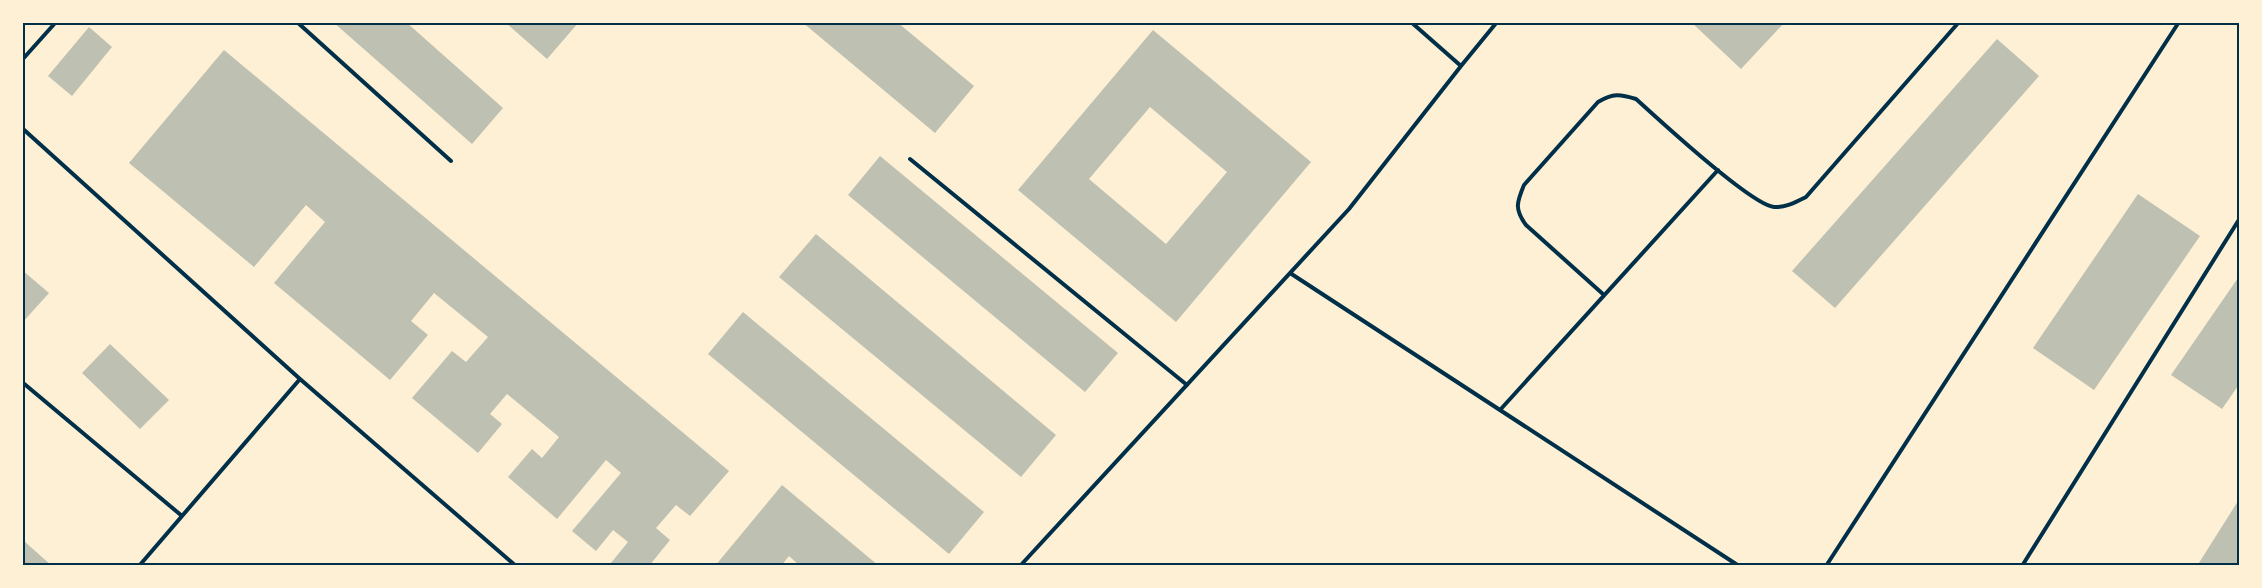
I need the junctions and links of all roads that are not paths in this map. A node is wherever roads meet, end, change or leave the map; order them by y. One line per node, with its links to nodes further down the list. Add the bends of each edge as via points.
1 (56, 22): 7 (lane)
2 (297, 22): 11 (lane)
3 (1412, 22): 8 (lane)
4 (1497, 22): 8 (lane)
5 (1959, 22): 12 (lane, via 1806,197 1789,205 1772,207 1755,199)
6 (2179, 22): 25 (lane)
7 (22, 60)
8 (1461, 66): 14 (lane, via 1349,208)
9 (22, 128): 16 (lane)
10 (910, 159): 18 (lane)
11 (451, 161)
12 (1718, 170): 15 (lane); 15 (lane, via 1636,100 1620,94 1598,102 1524,185 1518,199 1518,214 1526,225)
13 (2240, 218): 26 (lane)
14 (1290, 273): 18 (lane); 19 (lane)
15 (1604, 295): 19 (lane)
16 (300, 379): 20 (lane); 22 (lane)
17 (22, 382): 20 (lane)
18 (1187, 385): 23 (lane)
19 (1500, 410): 24 (lane)
20 (182, 516): 21 (lane)
21 (138, 566)
22 (516, 566)
23 (1020, 566)
24 (1739, 566)
25 (1826, 566)
26 (2022, 566)

